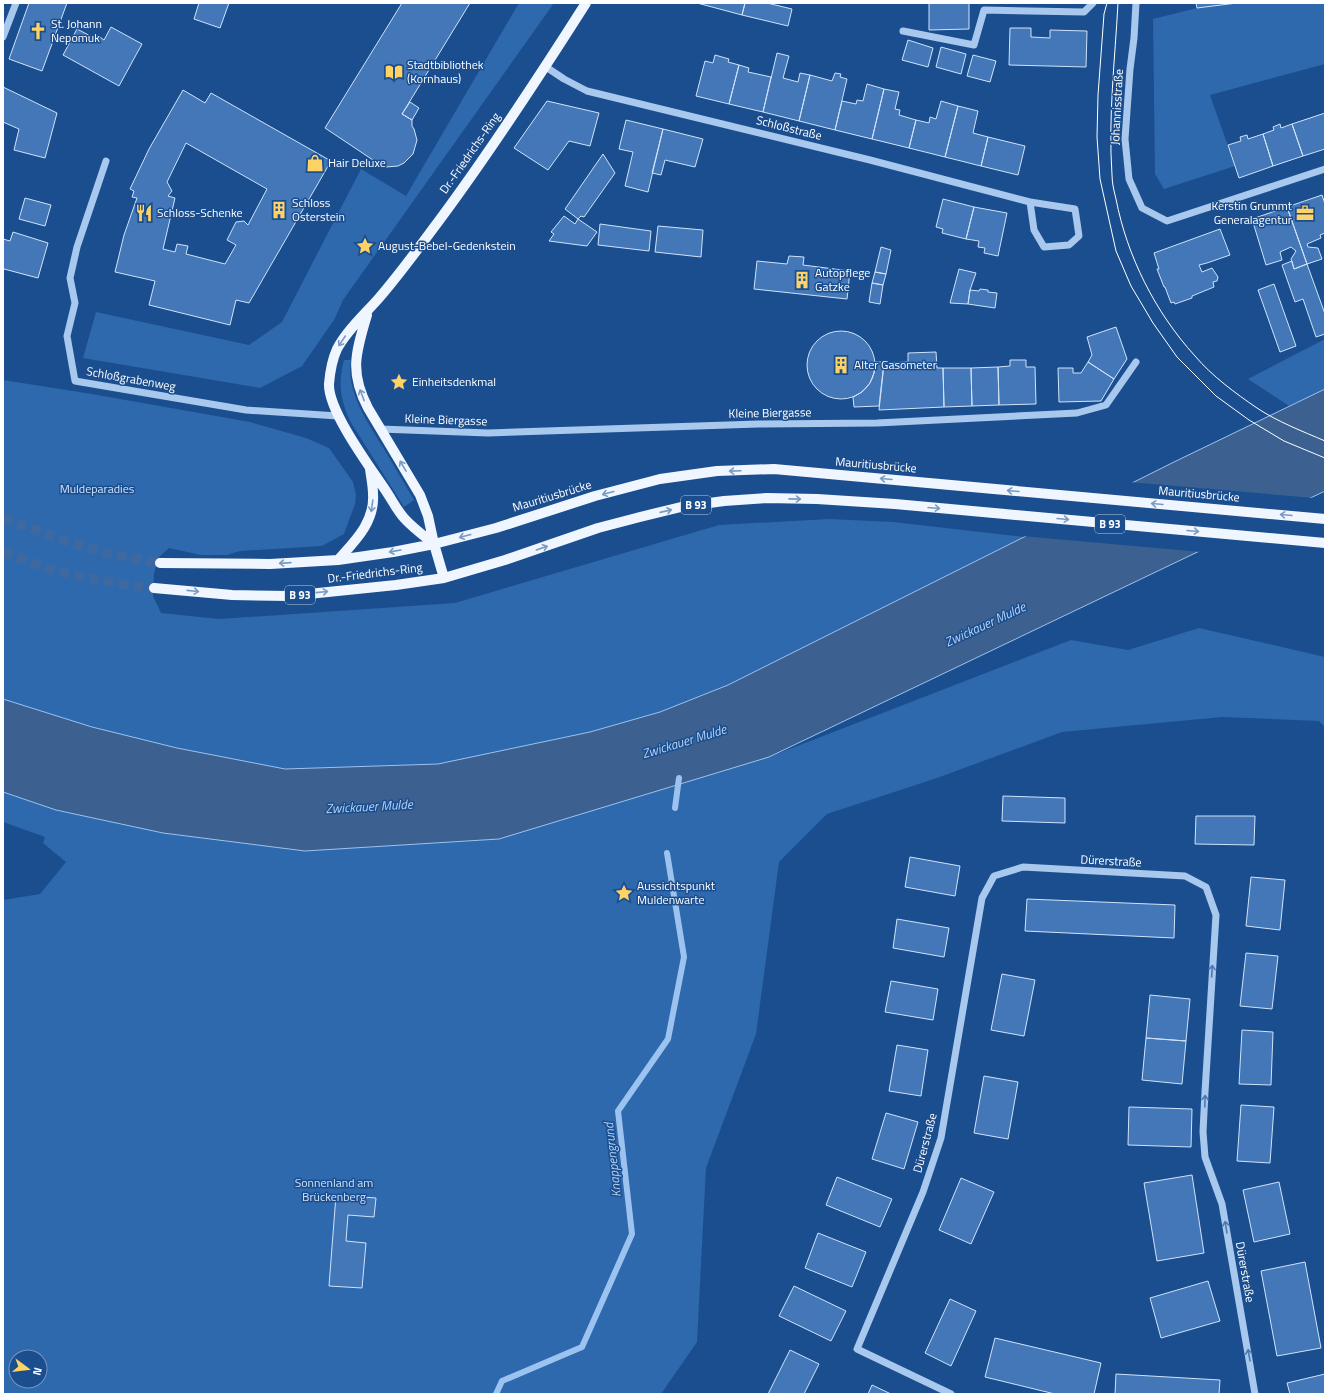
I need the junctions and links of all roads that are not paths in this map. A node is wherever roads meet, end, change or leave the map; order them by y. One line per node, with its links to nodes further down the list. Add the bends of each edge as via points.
1 (16, 3): 6 (street)
2 (586, 3): 7 (main road, Dr.-Friedrichs-Ring)
3 (1093, 3): 5 (street, via 1084,12 984,10 974,45)
4 (1136, 3): 9 (street, Johannisstraße, via 1125,139 1129,180 1144,210 1167,221)
5 (903, 31)
6 (3, 37)
7 (546, 66): 10 (street, Schloßstraße, via 587,91); 11 (main road, Dr.-Friedrichs-Ring, via 432,230)
8 (106, 161): 13 (street, Schloßgrabenweg, via 77,247 70,278 75,303 67,336 74,381 246,410)
9 (1325, 169)
10 (1030, 202): 10 (street, Schloßstraße, via 1034,230 1044,247 1069,245 1079,236 1075,209)
11 (368, 312): 13 (main road, Dr.-Friedrichs-Ring, one-way to 13, via 344,338 333,360 329,387); 14 (main road, Dr.-Friedrichs-Ring, one-way to 11, via 363,398 356,374 358,347)
12 (1136, 362): 14 (street, Kleine Biergasse, via 1106,405 1076,413 877,423 758,424 488,433)
13 (338, 416): 15 (main road, Dr.-Friedrichs-Ring)
14 (380, 429): 18 (main road, Dr.-Friedrichs-Ring, one-way to 14, via 420,495)
15 (370, 468): 18 (main road, Dr.-Friedrichs-Ring, via 403,516); 19 (main road, one-way to 19, via 373,496 370,518 356,540)
16 (1325, 519): 18 (main road, Mauritiusbrücke / B 93, one-way to 18, via 774,469 717,471 660,479)
17 (1325, 543): 21 (main road, B 93, one-way to 17, via 640,517 681,507 767,498 895,504)
18 (434, 544): 19 (main road, Dr.-Friedrichs-Ring / B 93, one-way to 19); 21 (main road, Dr.-Friedrichs-Ring)
19 (338, 560): 20 (main road, Dr.-Friedrichs-Ring / B 93, one-way to 20, via 270,564)
20 (160, 563)
21 (444, 578): 22 (main road, Dr.-Friedrichs-Ring / B 93, one-way to 21, via 232,595 289,596)
22 (154, 588)
23 (951, 1394): 24 (street, Dürerstraße, one-way to 23, via 1222,1204 1205,1157 1203,1132 1216,915 1206,887 1186,876 1023,867 994,876 982,898 941,1138 923,1192 857,1349)
24 (1254, 1394)

